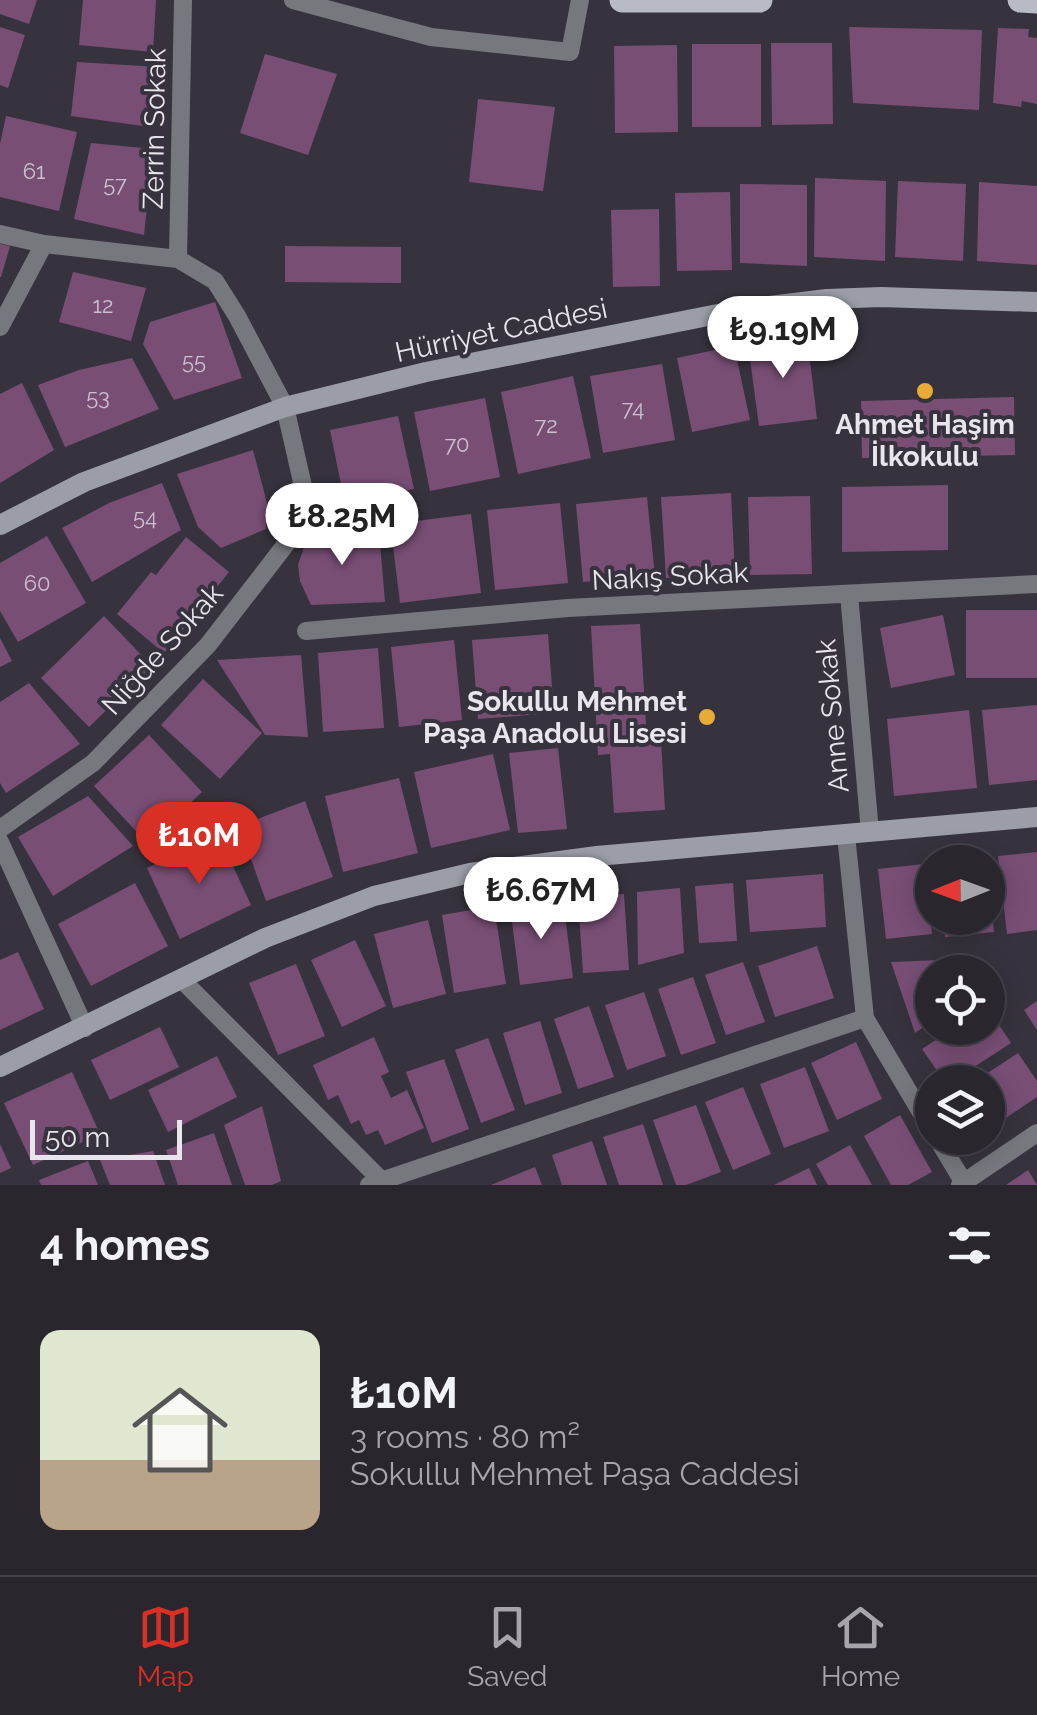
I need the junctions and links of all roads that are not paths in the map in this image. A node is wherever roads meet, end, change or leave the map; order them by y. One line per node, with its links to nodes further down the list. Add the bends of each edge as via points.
1 (182, 0): 10 (street, Zerrin Sokak)
2 (293, 0): 3 (street, via 431,37 570,52)
3 (580, 0)
4 (622, 0): 5 (main road)
5 (760, 0)
6 (1020, 0): 7 (main road)
7 (1037, 1)
8 (0, 234): 9 (street)
9 (44, 244): 10 (street); 12 (street)
10 (178, 259): 13 (street, Niğde Sokak, via 214,281)
11 (1037, 302): 13 (main road, Hürriyet Caddesi, via 827,298 743,309 433,370)
12 (0, 326)
13 (285, 407): 14 (main road, Hürriyet Caddesi, via 84,482); 19 (street, Niğde Sokak, via 305,496 293,535 208,645 94,763)
14 (0, 526)
15 (1037, 584): 16 (street, Nakış Sokak)
16 (849, 594): 17 (street, Nakış Sokak); 20 (street, Anne Sokak)
17 (306, 630)
18 (1037, 817): 20 (main road)
19 (0, 829)
20 (870, 832): 21 (main road)
21 (846, 835): 23 (main road, via 470,873 374,896); 24 (street)
22 (0, 842): 25 (street)
23 (180, 979): 25 (main road); 30 (street)
24 (864, 1018): 27 (street); 30 (street)
25 (85, 1028): 26 (main road)
26 (0, 1068)
27 (915, 1102)
28 (1037, 1133): 31 (street)
29 (946, 1155): 31 (street)
30 (379, 1184)
31 (962, 1184)

